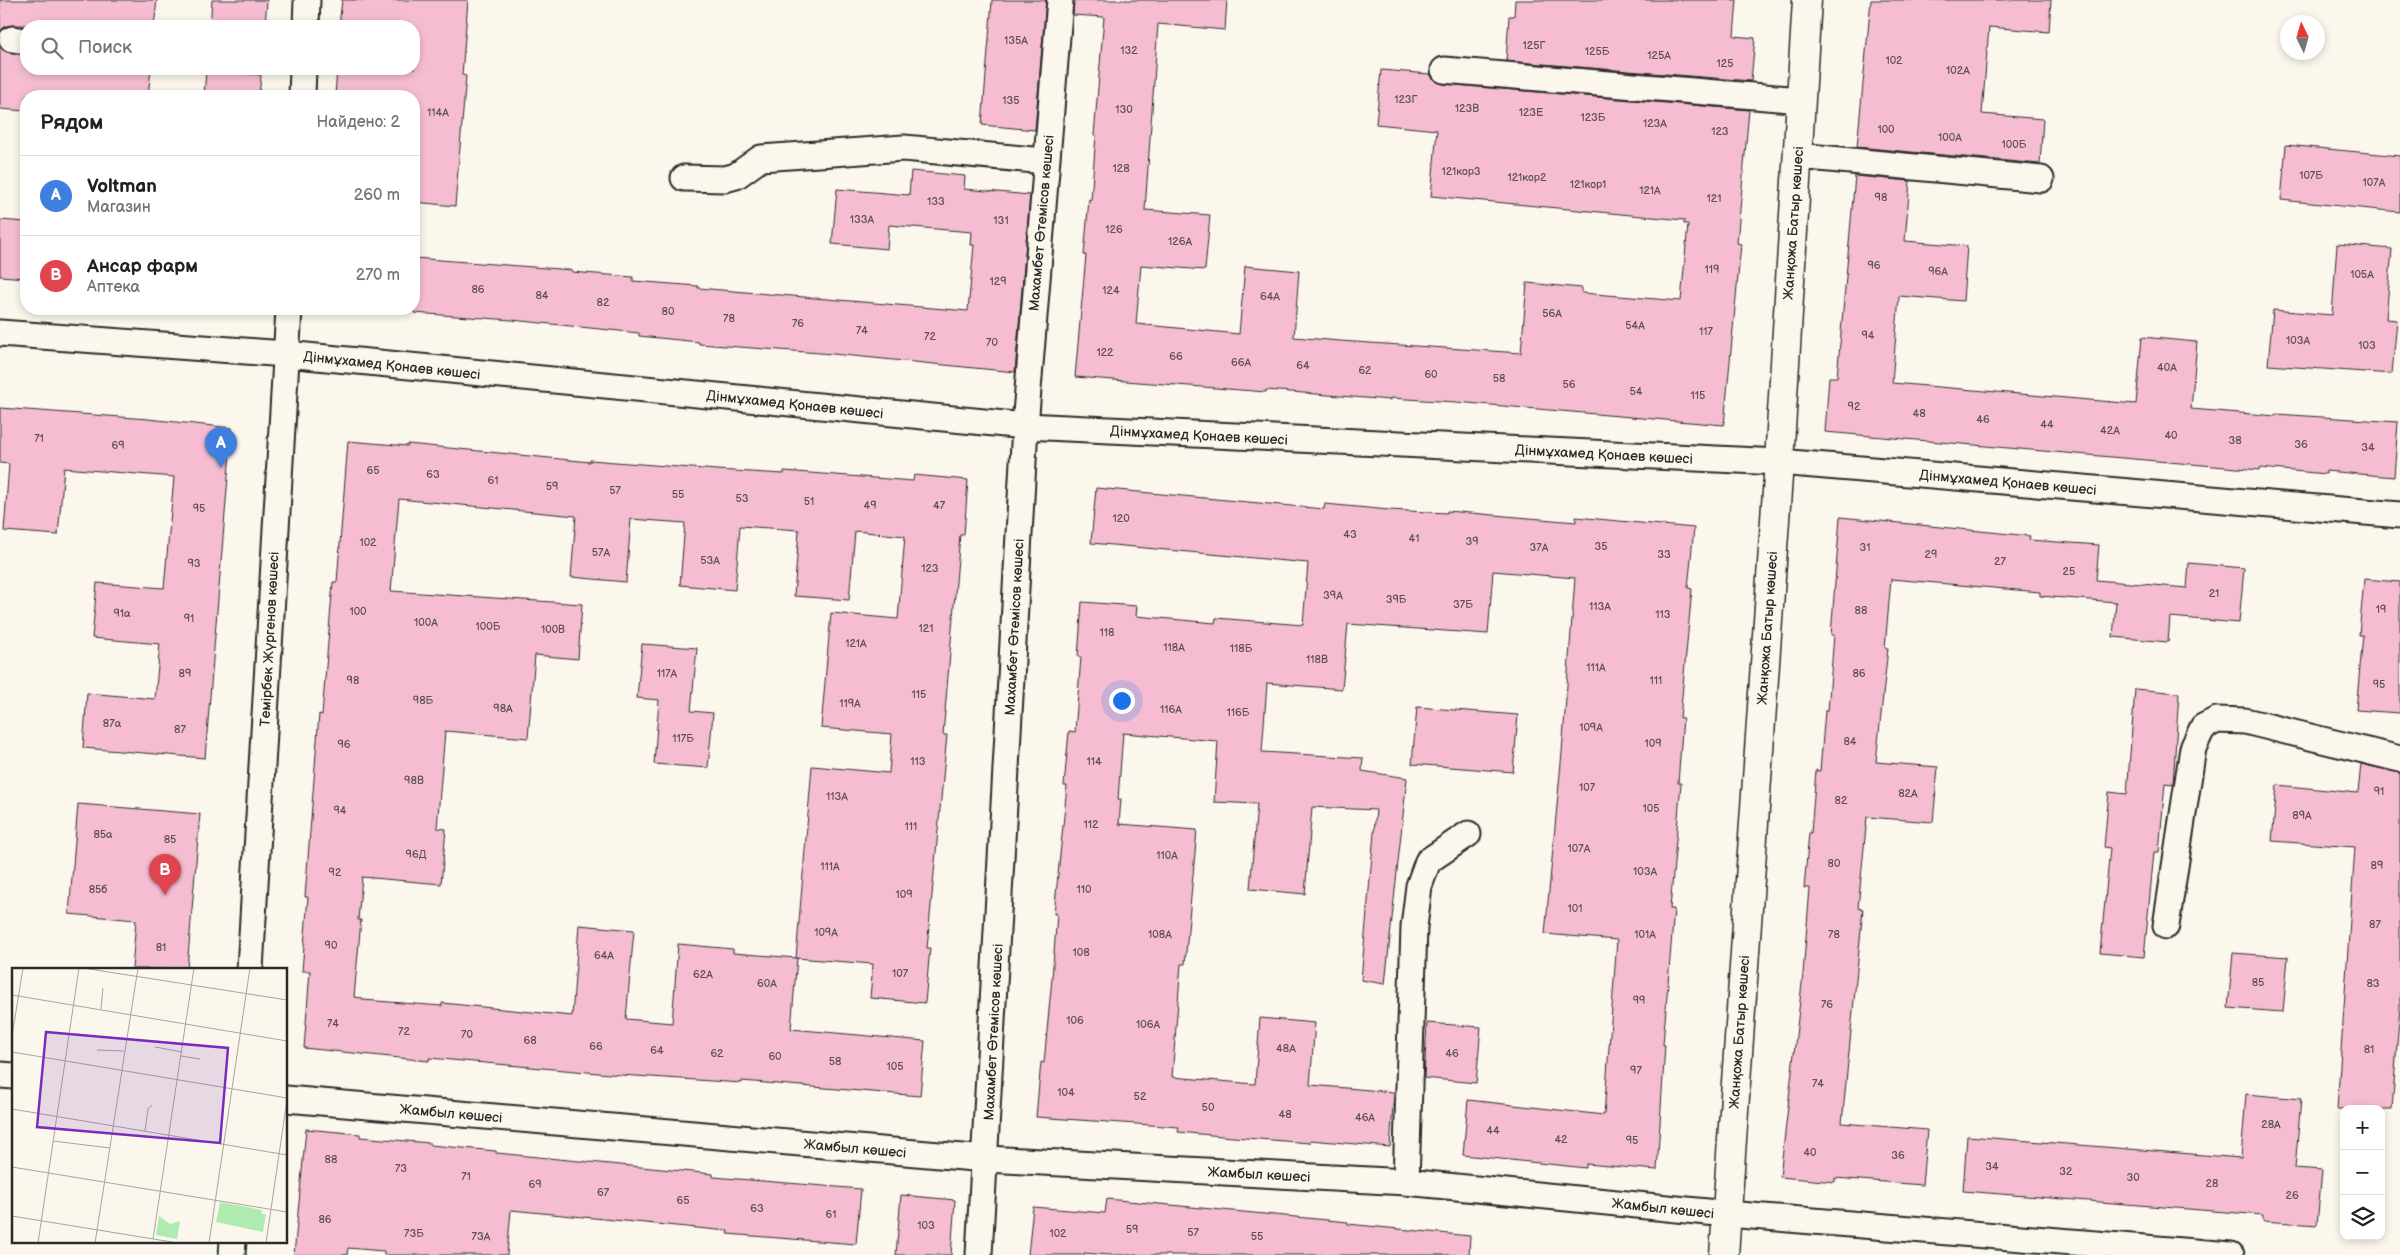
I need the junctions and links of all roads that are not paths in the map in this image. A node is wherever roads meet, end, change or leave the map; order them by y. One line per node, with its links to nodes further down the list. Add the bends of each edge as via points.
1 (308, 0): 4 (street)
2 (1060, 0): 10 (street, Махамбет Өтемісов көшесі)
3 (1807, 0): 8 (main road, Жанқожа Батыр көшесі)
4 (306, 20)
5 (1444, 70): 8 (street)
6 (303, 75): 7 (street)
7 (302, 90)
8 (1801, 100): 9 (main road, Жанқожа Батыр көшесі)
9 (1798, 156): 12 (street); 17 (main road, Жанқожа Батыр көшесі)
10 (1045, 161): 11 (street, via 904,148 761,158 736,176); 16 (street, Махамбет Өтемісов көшесі)
11 (684, 178)
12 (2041, 179)
13 (289, 315): 15 (street, Темірбек Жүргенов көшесі)
14 (0, 333): 15 (street, Дінмұхамед Қонаев көшесі)
15 (286, 354): 16 (street, Дінмұхамед Қонаев көшесі); 22 (street, Темірбек Жүргенов көшесі)
16 (1025, 426): 17 (street, Дінмұхамед Қонаев көшесі); 24 (street, Махамбет Өтемісов көшесі)
17 (1779, 462): 18 (street, Дінмұхамед Қонаев көшесі); 26 (main road, Жанқожа Батыр көшесі)
18 (2400, 514)
19 (2400, 758): 21 (street, via 2245,721 2217,720 2203,727 2194,748)
20 (1468, 834): 25 (street, via 1428,861 1419,886 1414,927)
21 (2166, 926)
22 (250, 968)
23 (288, 1099): 24 (street, Жамбыл көшесі)
24 (986, 1159): 25 (street, Жамбыл көшесі); 29 (street, Махамбет Өтемісов көшесі)
25 (1406, 1182): 26 (street, Жамбыл көшесі)
26 (1726, 1214): 30 (main road, Жанқожа Батыр көшесі); 31 (street, Жамбыл көшесі)
27 (233, 1242): 28 (street)
28 (232, 1255)
29 (979, 1255)
30 (1724, 1255)
31 (2232, 1255)

